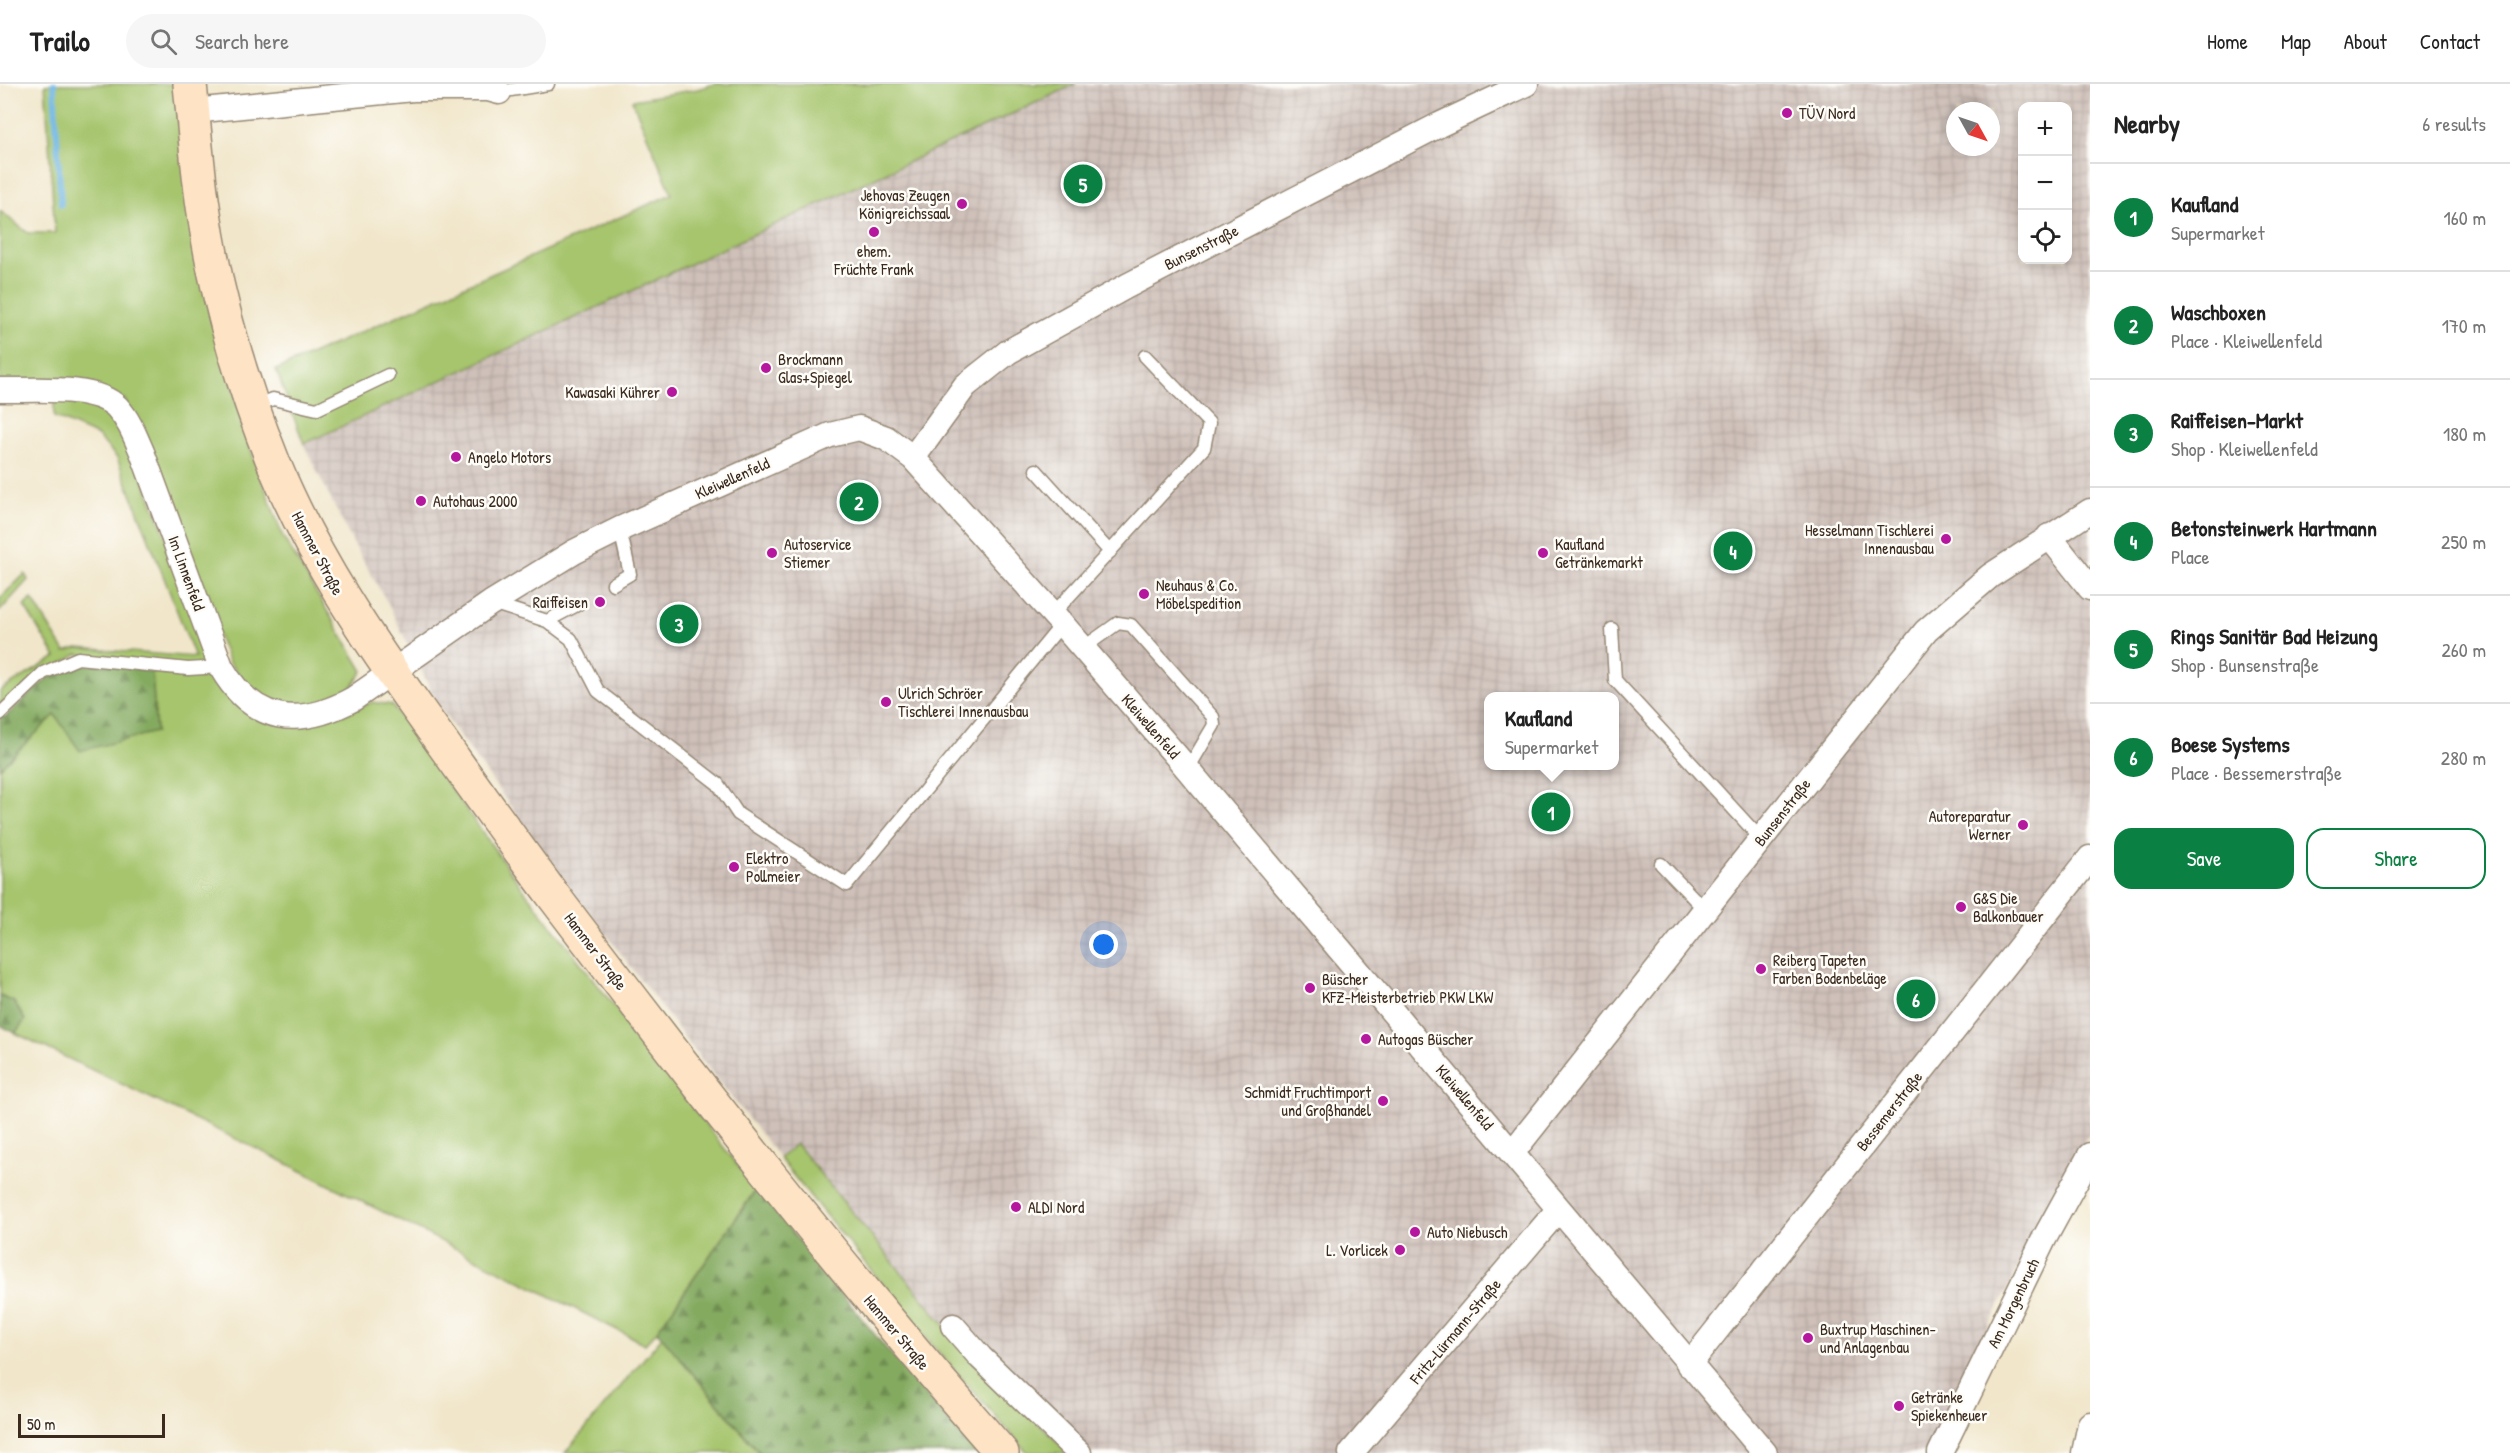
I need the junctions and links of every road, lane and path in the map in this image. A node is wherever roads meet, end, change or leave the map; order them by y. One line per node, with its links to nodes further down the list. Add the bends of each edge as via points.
1 (548, 84): 3 (lane)
2 (1526, 84): 9 (street, Bunsenstraße, via 1179,259 1008,352 965,386)
3 (499, 92): 4 (street, Hammer Straße, via 412,89)
4 (191, 98): 8 (main road, Hammer Straße, via 214,268)
5 (1145, 356): 14 (lane, via 1209,423 1204,448)
6 (388, 375): 8 (lane, via 316,409 273,399)
7 (0, 390): 23 (street, Im Linnenfeld, via 89,392 116,406 129,422)
8 (253, 407): 24 (main road, Hammer Straße, via 309,540)
9 (912, 458): 12 (street, Kleiwellenfeld, via 886,438 860,428 830,435); 19 (street, Kleiwellenfeld)
10 (1036, 470): 14 (lane)
11 (2090, 511): 13 (street, Bunsenstraße)
12 (620, 529): 15 (lane, via 630,574); 17 (street, Kleiwellenfeld)
13 (2049, 536): 16 (street); 27 (street, Bunsenstraße, via 1990,576 1926,631)
14 (1110, 552): 19 (lane)
15 (613, 584)
16 (2090, 588)
17 (491, 603): 20 (lane); 24 (street, Kleiwellenfeld)
18 (577, 605): 20 (lane)
19 (1058, 619): 20 (lane, via 847,885 738,814 718,784 598,692 571,639); 22 (street, Kleiwellenfeld)
20 (547, 621)
21 (1612, 629): 27 (lane, via 1615,680)
22 (1083, 648): 26 (street, Kleiwellenfeld); 26 (lane, via 1118,622 1131,625 1213,717 1214,725)
23 (221, 667): 24 (street, Im Linnenfeld, via 241,696 268,714 296,719 342,705); 25 (lane, via 188,669 78,658 43,674)
24 (391, 673): 37 (main road, Hammer Straße, via 519,851 682,1065 912,1351)
25 (0, 714)
26 (1188, 769): 31 (street, Kleiwellenfeld)
27 (1761, 839): 30 (street, Bunsenstraße)
28 (2090, 858): 35 (street, Bessemerstraße)
29 (1661, 864): 30 (lane)
30 (1705, 910): 31 (street, Bunsenstraße)
31 (1512, 1153): 33 (street, Kleiwellenfeld)
32 (2090, 1155): 41 (street, Am Morgenbruch, via 2044,1239)
33 (1558, 1210): 35 (street, Kleiwellenfeld); 39 (street, Fritz-Lürmann-Straße)
34 (953, 1326): 38 (street)
35 (1689, 1365): 40 (street, Kleiwellenfeld)
36 (2090, 1424): 42 (street)
37 (1002, 1453)
38 (1079, 1453)
39 (1352, 1453)
40 (1765, 1453)
41 (1940, 1453)
42 (2084, 1453)

